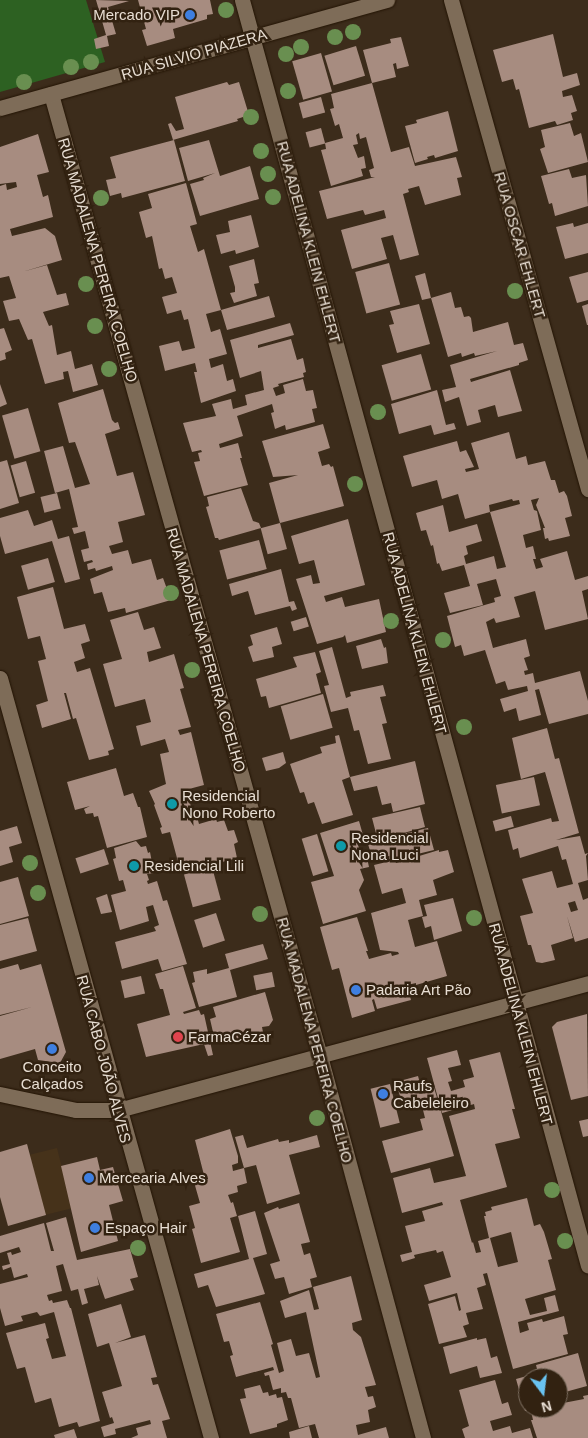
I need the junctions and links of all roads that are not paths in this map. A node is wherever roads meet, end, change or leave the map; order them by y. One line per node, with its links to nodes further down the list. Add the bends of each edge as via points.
1 (242, 0): 4 (street, RUA ADELINA KLEIN EHLERT)
2 (387, 0): 4 (street, RUA SILVIO PIAZERA)
3 (451, 0): 7 (street, RUA OSCAR EHLERT)
4 (253, 37): 5 (street, RUA SILVIO PIAZERA); 10 (street, RUA ADELINA KLEIN EHLERT)
5 (52, 94): 6 (street, RUA SILVIO PIAZERA); 11 (street, RUA MADALENA PEREIRA COELHO)
6 (0, 108)
7 (588, 489)
8 (0, 678): 13 (street, RUA CABO JOÃO ALVES)
9 (588, 983): 10 (street)
10 (516, 1003): 11 (street); 14 (street, RUA ADELINA KLEIN EHLERT)
11 (320, 1056): 13 (street); 16 (street, RUA MADALENA PEREIRA COELHO)
12 (0, 1094): 13 (street, via 76,1110)
13 (118, 1110): 15 (street, RUA CABO JOÃO ALVES)
14 (588, 1266)
15 (211, 1438)
16 (423, 1438)

